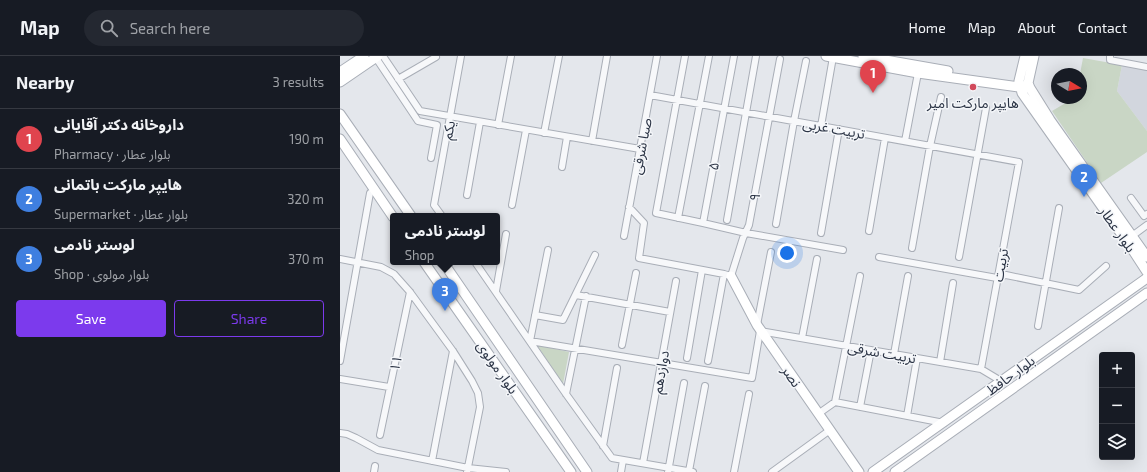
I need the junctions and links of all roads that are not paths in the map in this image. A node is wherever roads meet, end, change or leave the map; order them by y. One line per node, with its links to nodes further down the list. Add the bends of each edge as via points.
1 (364, 56): 21 (street)
2 (461, 56): 35 (street, یکم)
3 (511, 56): 38 (street)
4 (559, 56): 42 (street)
5 (607, 56): 46 (street)
6 (658, 56): 26 (street, صبا شرقی)
7 (686, 56): 28 (street)
8 (708, 56): 29 (street)
9 (734, 56): 30 (street, ۵)
10 (756, 56): 32 (street)
11 (862, 56): 25 (street)
12 (1025, 56): 25 (street)
13 (1034, 56): 25 (street)
14 (379, 57): 23 (street); 24 (street); 51 (street, via 418,121 438,125)
15 (436, 57): 23 (street)
16 (829, 57): 22 (street); 39 (street)
17 (1110, 58): 20 (street)
18 (780, 59): 34 (street, ۹)
19 (806, 61): 36 (street)
20 (1147, 67)
21 (340, 72)
22 (918, 73): 25 (street); 47 (street)
23 (398, 79): 35 (street, via 420,112)
24 (340, 82)
25 (1025, 85): 74 (street, بلوار عطار); 84 (street, بلوار عطار, via 1022,93)
26 (650, 95): 28 (street, تربیت غربی); 49 (street, صبا شرقی)
27 (941, 97): 48 (street)
28 (677, 100): 29 (street, تربیت غربی); 64 (street, via 656,213)
29 (700, 104): 30 (street, تربیت غربی); 64 (street)
30 (724, 108): 32 (street, تربیت غربی); 66 (street, ۵)
31 (986, 108): 50 (street)
32 (746, 112): 34 (street, تربیت غربی); 65 (street)
33 (340, 114): 61 (street)
34 (770, 116): 36 (street, تربیت غربی); 72 (street, ۹)
35 (450, 117): 37 (street); 62 (street, یکم, via 434,205)
36 (794, 121): 39 (street, تربیت غربی); 67 (street)
37 (480, 122): 38 (street); 55 (street)
38 (498, 125): 41 (street)
39 (821, 126): 40 (street, تربیت غربی)
40 (840, 129): 44 (street, تربیت غربی); 70 (street)
41 (526, 130): 42 (street); 57 (street)
42 (544, 133): 43 (street)
43 (567, 137): 46 (street); 53 (street)
44 (885, 138): 47 (street, تربیت غربی); 69 (street)
45 (340, 139): 60 (street)
46 (592, 141): 49 (street)
47 (905, 141): 48 (street, تربیت غربی)
48 (930, 146): 50 (street, تربیت غربی); 75 (street)
49 (640, 149): 58 (street, صبا شرقی)
50 (977, 154): 52 (street, تربیت غربی); 81 (street)
51 (431, 158)
52 (1019, 162): 96 (street, تربیت)
53 (562, 167)
54 (370, 193): 85 (street)
55 (467, 195)
56 (1131, 198): 63 (street)
57 (512, 205)
58 (630, 207): 73 (street, صبا شرقی); 90 (street, via 644,223 639,258)
59 (1060, 208): 100 (street)
60 (390, 213)
61 (409, 213)
62 (440, 213)
63 (1146, 216)
64 (678, 218): 66 (street)
65 (727, 220)
66 (703, 223): 72 (street)
67 (776, 224)
68 (1147, 225): 74 (street)
69 (869, 231)
70 (822, 233)
71 (506, 234): 101 (street)
72 (746, 234): 77 (street); 93 (street, ۹)
73 (624, 236)
74 (1132, 236): 84 (street, بلوار عطار)
75 (912, 248)
76 (548, 250): 108 (street)
77 (843, 250)
78 (771, 252): 110 (street)
79 (595, 255): 104 (street)
80 (880, 257): 96 (street)
81 (958, 257)
82 (340, 259): 85 (street)
83 (816, 259): 111 (street)
84 (1145, 261): 91 (street, بلوار عطار)
85 (358, 262): 102 (street, via 381,267 394,274); 121 (street)
86 (426, 265): 144 (street, بلوار مولوی)
87 (445, 265): 142 (street, بلوار مولوی)
88 (477, 265): 101 (street)
89 (1106, 266): 100 (street, via 1079,290)
90 (702, 270): 93 (street); 119 (street)
91 (1147, 272)
92 (636, 273): 106 (street)
93 (727, 275): 110 (street, نصر); 122 (street, ۹)
94 (860, 276): 114 (street)
95 (908, 276): 118 (street)
96 (998, 278): 100 (street, via 1006,275); 126 (street, تربیت)
97 (1147, 278): 128 (street, بلوار حافظ)
98 (676, 280): 107 (street, دوازدهم)
99 (953, 283): 123 (street)
100 (1046, 283): 109 (street)
101 (496, 291): 112 (street)
102 (410, 292): 117 (street); 131 (street, ۱۱)
103 (1147, 293): 159 (street, بلوار حافظ)
104 (576, 295): 105 (street); 108 (street, via 563,320)
105 (586, 296): 106 (street); 115 (street)
106 (630, 305): 107 (street); 113 (street)
107 (670, 312): 124 (street, دوازدهم)
108 (535, 315): 112 (street)
109 (1038, 326)
110 (759, 328): 111 (street, تربیت شرقی); 124 (street, via 752,378); 136 (street, نصر)
111 (802, 338): 114 (street, تربیت شرقی)
112 (530, 341): 115 (street); 132 (street)
113 (622, 345)
114 (845, 345): 116 (street, تربیت شرقی); 134 (street)
115 (575, 349): 124 (street); 132 (street)
116 (871, 350): 118 (street, تربیت شرقی); 135 (street)
117 (453, 351): 146 (street); 148 (street, via 478,393 480,407)
118 (894, 354): 120 (street, تربیت شرقی)
119 (687, 358)
120 (917, 358): 123 (street, تربیت شرقی); 137 (street)
121 (340, 361)
122 (708, 361)
123 (940, 362): 126 (street, تربیت شرقی)
124 (662, 363): 147 (street, دوازدهم)
125 (617, 368): 143 (street)
126 (981, 369): 128 (street, تربیت شرقی)
127 (340, 379): 131 (street)
128 (1001, 381): 138 (street, بلوار حافظ)
129 (684, 383): 149 (street)
130 (705, 386): 154 (street)
131 (390, 387): 141 (street, ۱۱)
132 (566, 394): 143 (street)
133 (749, 394): 155 (street)
134 (835, 402): 135 (street); 136 (street)
135 (860, 407): 137 (street)
136 (818, 414): 139 (street, نصر)
137 (907, 416): 138 (street)
138 (944, 422): 158 (street, بلوار حافظ)
139 (830, 430): 156 (street); 157 (street, نصر)
140 (340, 433): 146 (street, via 378,450)
141 (380, 435)
142 (565, 439): 144 (street); 152 (street, بلوار مولوی)
143 (603, 446): 145 (street, via 612,458)
144 (554, 448): 151 (street, بلوار مولوی)
145 (623, 460): 147 (street); 153 (street)
146 (432, 461): 148 (street)
147 (644, 463): 149 (street)
148 (468, 470): 150 (street)
149 (668, 470): 154 (street)
150 (506, 472)
151 (571, 472)
152 (588, 472)
153 (621, 472)
154 (691, 472)
155 (734, 472)
156 (772, 472)
157 (859, 472)
158 (873, 472)
159 (895, 472)

